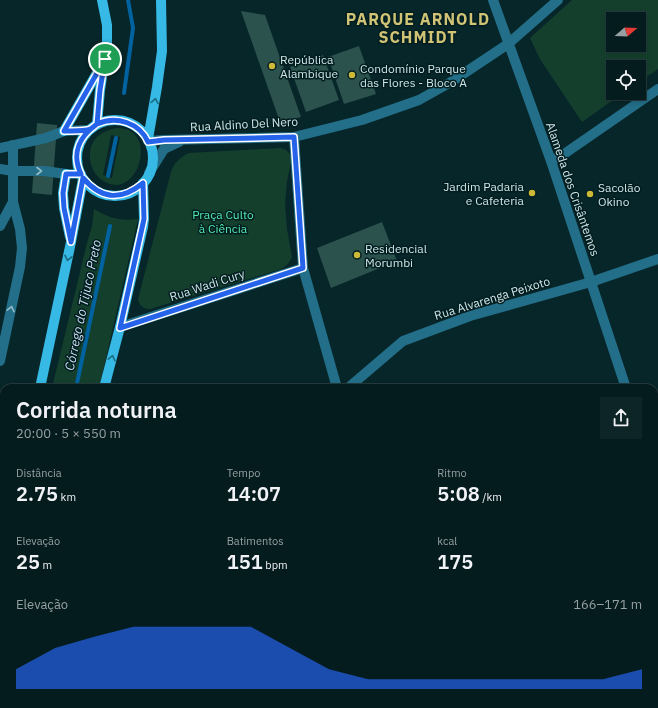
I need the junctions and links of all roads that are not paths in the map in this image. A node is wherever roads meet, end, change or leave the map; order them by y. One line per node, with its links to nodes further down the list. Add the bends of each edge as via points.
1 (102, 0): 6 (main road, via 107,25 108,46)
2 (161, 0): 12 (main road, one-way to 2, via 162,51)
3 (492, 0): 5 (street, Alameda dos Crisântemos)
4 (558, 0): 5 (street, Rua Aldino Del Nero)
5 (508, 44): 11 (street, Rua Aldino Del Nero, via 419,100 362,120); 16 (street, Alameda dos Crisântemos)
6 (105, 59): 8 (main road); 10 (main road)
7 (658, 89): 16 (street)
8 (97, 124): 9 (main road); 12 (main road, via 108,120 131,123)
9 (89, 130): 10 (street); 21 (main road, via 78,148 77,159)
10 (64, 131): 14 (street)
11 (294, 137): 13 (street, Rua Aldino Del Nero); 27 (street)
12 (148, 140): 13 (street, Rua Aldino Del Nero); 19 (main road, via 152,150)
13 (182, 140): 19 (street, Rua Aldino Del Nero, via 164,149)
14 (13, 145): 15 (street); 18 (street)
15 (0, 148)
16 (551, 161): 28 (street, Alameda dos Crisântemos)
17 (0, 169): 18 (street)
18 (13, 172): 20 (street, one-way to 20, via 44,171); 23 (street)
19 (149, 173): 22 (main road)
20 (66, 174): 21 (street); 25 (main road, via 64,208)
21 (82, 176): 22 (main road, via 91,187 112,196 123,195); 25 (main road)
22 (143, 183): 29 (main road, via 144,219)
23 (13, 202): 24 (street); 30 (street, one-way to 23, via 22,248)
24 (0, 226)
25 (71, 242): 31 (main road, one-way to 31)
26 (658, 259): 28 (street, Rua Alvarenga Peixoto)
27 (303, 268): 29 (street, Rua Wadi Cury); 33 (street)
28 (592, 282): 34 (street, Rua Alvarenga Peixoto, via 470,316 403,341); 35 (street, Alameda dos Crisântemos)
29 (120, 328): 32 (main road, one-way to 29)
30 (0, 361)
31 (41, 384)
32 (105, 384)
33 (336, 384)
34 (353, 384)
35 (625, 384)

